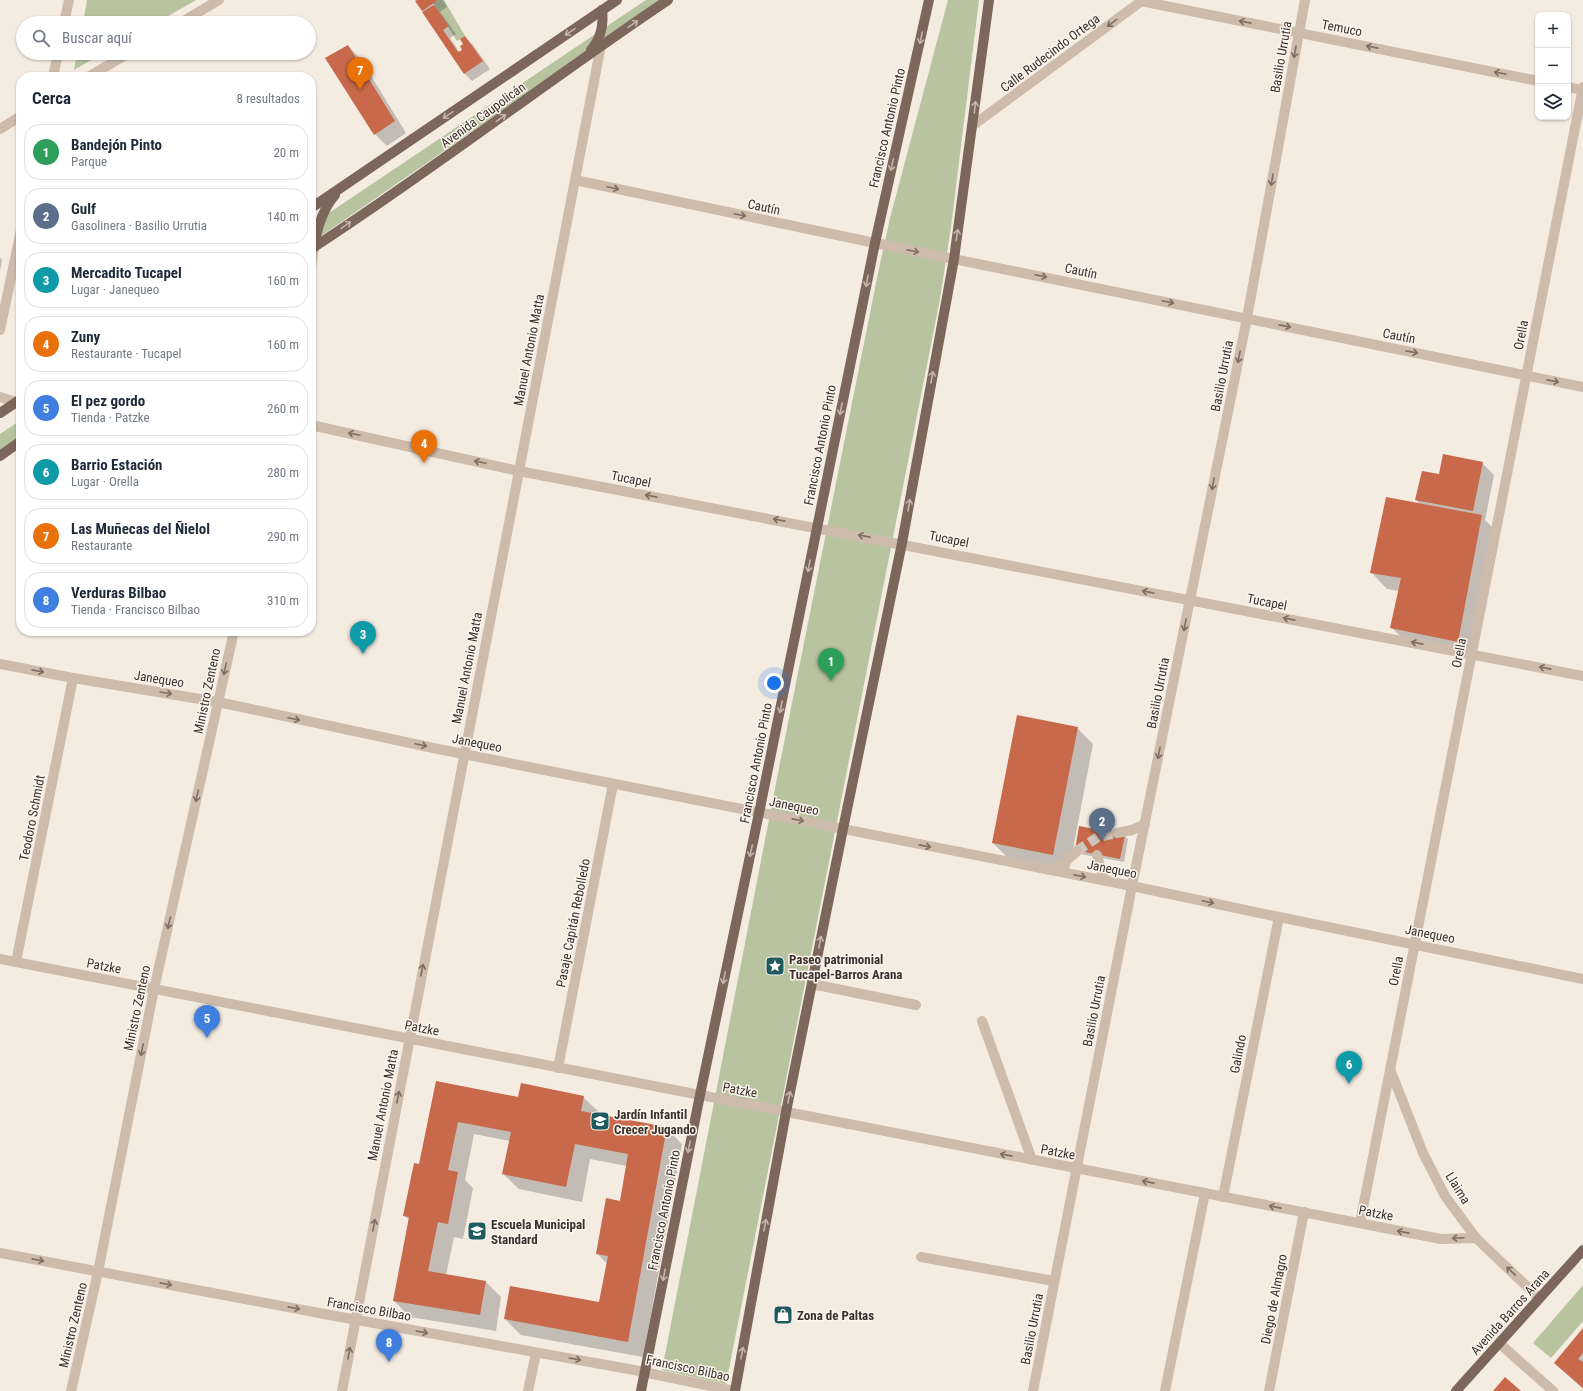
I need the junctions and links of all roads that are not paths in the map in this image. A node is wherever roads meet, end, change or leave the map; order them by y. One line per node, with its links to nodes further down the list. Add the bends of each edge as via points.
1 (69, 0): 10 (street)
2 (219, 0): 11 (street)
3 (617, 0): 9 (main road, Avenida Caupolicán)
4 (668, 0): 13 (main road, Avenida Caupolicán, one-way to 4)
5 (929, 0): 29 (main road, Francisco Antonio Pinto, one-way to 29)
6 (989, 0): 23 (main road, one-way to 6)
7 (1305, 0): 12 (street, Basilio Urrutia)
8 (1142, 1): 12 (street, Temuco, one-way to 8); 23 (street, Calle Rudecindo Ortega, one-way to 23)
9 (602, 5): 16 (main road, via 603,19 599,36 594,46); 26 (main road, Avenida Caupolicán, one-way to 26)
10 (66, 16)
11 (192, 16)
12 (1299, 33): 19 (street, Temuco, one-way to 12); 33 (street, Basilio Urrutia, one-way to 33)
13 (600, 45): 16 (main road, Avenida Caupolicán); 25 (street, Manuel Antonio Matta)
14 (57, 60): 17 (street)
15 (117, 60): 18 (street)
16 (579, 61): 30 (main road, Avenida Caupolicán, one-way to 16, via 458,149)
17 (54, 72)
18 (97, 72)
19 (1535, 80)
20 (1571, 87): 21 (street)
21 (1583, 89): 35 (street, Orella)
22 (16, 119): 24 (street)
23 (972, 126): 32 (main road, one-way to 23)
24 (0, 129)
25 (575, 180): 29 (street, Cautín, one-way to 29); 44 (street, Manuel Antonio Matta)
26 (340, 189): 27 (main road, Avenida Caupolicán); 28 (main road, via 326,208)
27 (316, 205)
28 (316, 232)
29 (875, 243): 32 (street, Cautín, one-way to 32); 45 (main road, Francisco Antonio Pinto, one-way to 45)
30 (316, 246)
31 (16, 254): 34 (street)
32 (954, 259): 33 (street, Cautín, one-way to 33); 46 (main road, one-way to 32)
33 (1246, 318): 35 (street, Cautín, one-way to 35); 47 (street, Basilio Urrutia, one-way to 47)
34 (0, 330)
35 (1526, 375): 36 (street, Cautín, one-way to 36); 49 (street, Orella)
36 (1583, 387)
37 (0, 397): 38 (street)
38 (16, 400)
39 (16, 402): 40 (main road)
40 (0, 413)
41 (316, 426): 44 (street, Tucapel, one-way to 41)
42 (16, 445): 43 (main road)
43 (0, 456)
44 (518, 471): 45 (street, Tucapel, one-way to 44); 54 (street, Manuel Antonio Matta)
45 (817, 527): 46 (street, Tucapel, one-way to 45); 56 (main road, Francisco Antonio Pinto, one-way to 56)
46 (902, 543): 47 (street, Tucapel, one-way to 46); 58 (main road)
47 (1190, 600): 49 (street, Tucapel, one-way to 47); 57 (street, Basilio Urrutia, one-way to 57)
48 (233, 636): 53 (street, Ministro Zenteno, one-way to 53)
49 (1472, 654): 51 (street, Tucapel, one-way to 49); 66 (street, Orella)
50 (0, 664): 52 (street, Janequeo, one-way to 52)
51 (1583, 676)
52 (73, 678): 53 (street, Janequeo, one-way to 53); 68 (street, Teodoro Schmidt)
53 (218, 702): 54 (street, Janequeo, one-way to 54); 71 (street, Ministro Zenteno, one-way to 71)
54 (464, 754): 55 (street, Janequeo); 74 (street, Manuel Antonio Matta, one-way to 54)
55 (613, 784): 56 (street, Janequeo); 75 (street, Pasaje Capitán Rebolledo)
56 (759, 813): 58 (street, Janequeo, one-way to 58); 77 (main road, Francisco Antonio Pinto, one-way to 77)
57 (1144, 824): 59 (street); 64 (street, Basilio Urrutia)
58 (842, 829): 62 (street, Janequeo, one-way to 62); 70 (main road, one-way to 58)
59 (1117, 833)
60 (1077, 851): 62 (street, via 1065,862)
61 (1098, 855): 63 (street)
62 (1049, 870): 63 (street, Janequeo, one-way to 63)
63 (1106, 881): 64 (street, Janequeo)
64 (1132, 886): 65 (street, Janequeo, one-way to 65); 80 (street, Basilio Urrutia)
65 (1279, 917): 66 (street, Janequeo); 82 (street, Galindo)
66 (1415, 944): 69 (street, Janequeo); 76 (street, Orella)
67 (0, 959): 68 (street, Patzke)
68 (16, 962): 71 (street, Patzke)
69 (1583, 979)
70 (812, 984): 72 (street); 78 (main road, one-way to 70)
71 (154, 989): 74 (street, Patzke); 89 (street, Ministro Zenteno, one-way to 89)
72 (916, 1005)
73 (982, 1021): 79 (street)
74 (409, 1038): 75 (street, Patzke); 92 (street, Manuel Antonio Matta, one-way to 74)
75 (558, 1068): 77 (street, Patzke)
76 (1390, 1069): 84 (street, Orella); 85 (street, Llaima, via 1423,1153 1445,1196)
77 (700, 1095): 78 (street, Patzke); 95 (main road, Francisco Antonio Pinto, one-way to 95)
78 (786, 1112): 79 (street, Patzke, one-way to 78); 100 (main road, one-way to 78)
79 (1032, 1160): 80 (street, Patzke)
80 (1077, 1168): 81 (street, Patzke, one-way to 80); 90 (street, Basilio Urrutia)
81 (1205, 1193): 82 (street, Patzke); 102 (street)
82 (1222, 1197): 83 (street, Patzke, one-way to 82)
83 (1304, 1212): 84 (street, Patzke); 103 (street, Diego de Almagro)
84 (1360, 1223): 85 (street, Patzke, one-way to 84, via 1441,1239)
85 (1476, 1238): 91 (street, Llaima, one-way to 85)
86 (1583, 1250): 91 (main road, Avenida Barros Arana)
87 (0, 1253): 89 (street, Francisco Bilbao, one-way to 89)
88 (921, 1257): 90 (street)
89 (98, 1272): 92 (street, Francisco Bilbao, one-way to 92); 96 (street, Ministro Zenteno)
90 (1054, 1281): 101 (street, Basilio Urrutia)
91 (1539, 1298): 93 (main road, Avenida Barros Arana)
92 (356, 1320): 94 (street, Francisco Bilbao, one-way to 94); 97 (street, Manuel Antonio Matta, one-way to 92)
93 (1500, 1343): 104 (main road, Avenida Barros Arana); 105 (street)
94 (536, 1353): 95 (street, Francisco Bilbao, one-way to 95); 98 (street)
95 (645, 1373): 99 (main road, Francisco Antonio Pinto); 100 (street, Francisco Bilbao)
96 (71, 1391)
97 (342, 1391)
98 (528, 1391)
99 (641, 1391)
100 (734, 1391)
101 (1033, 1391)
102 (1165, 1391)
103 (1269, 1391)
104 (1456, 1391)
105 (1553, 1391)

